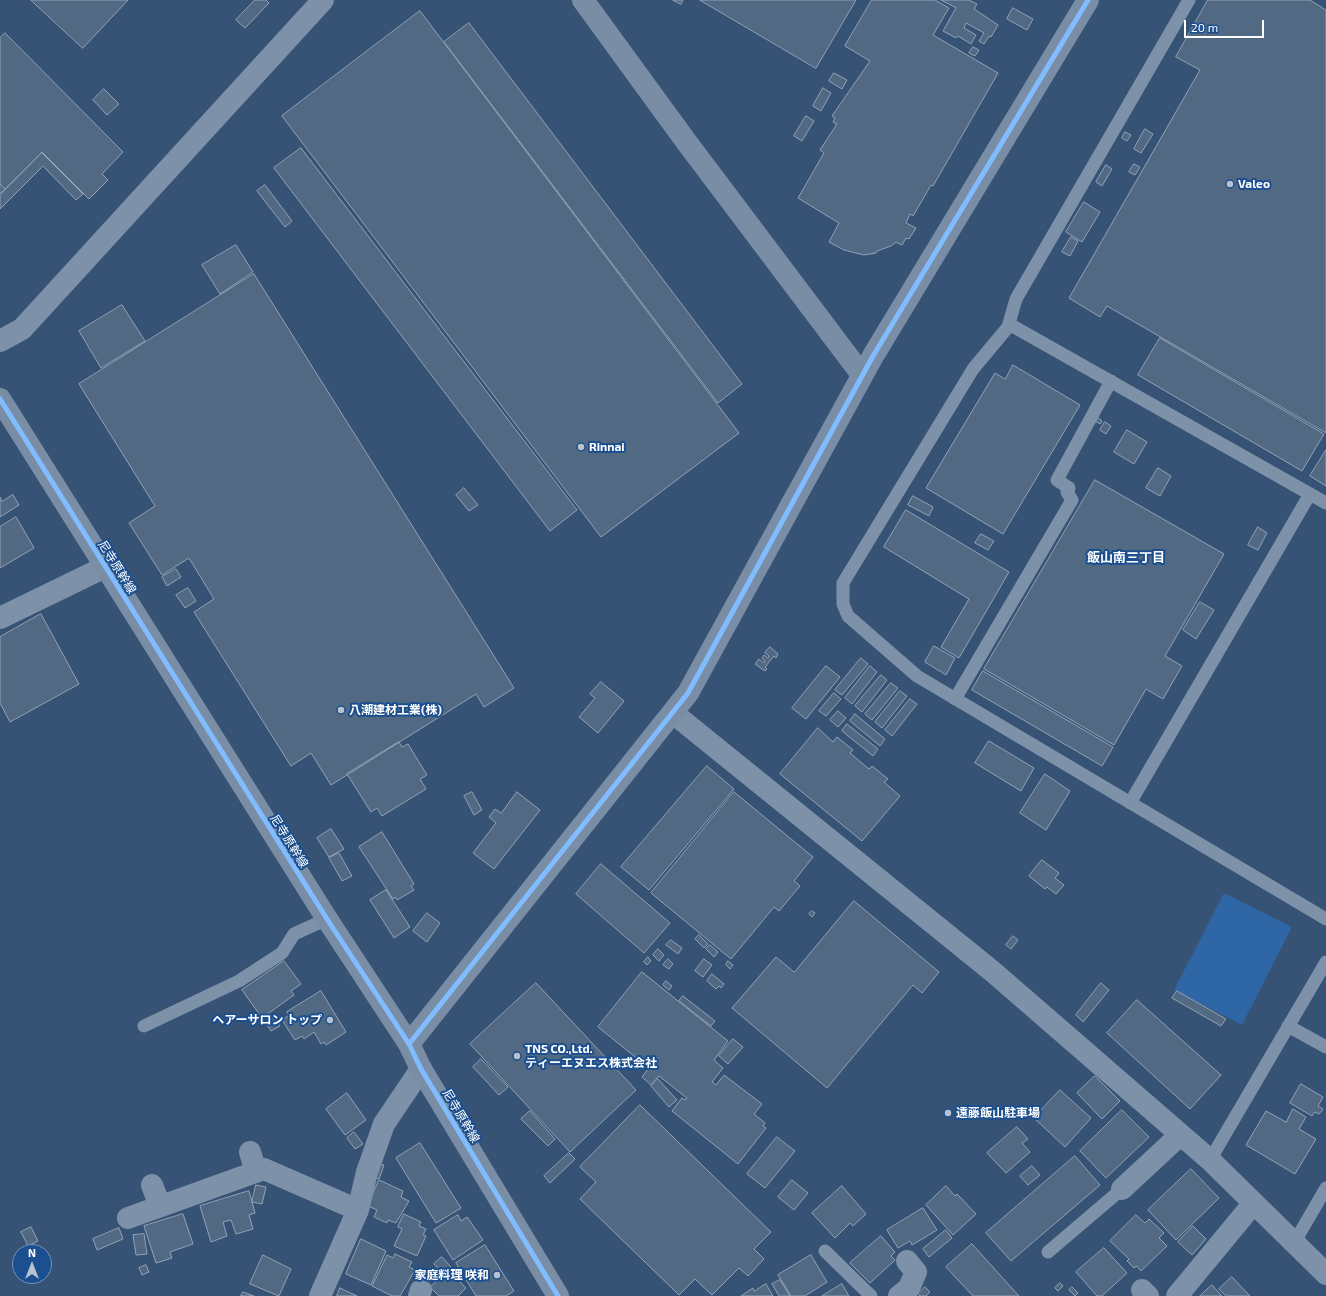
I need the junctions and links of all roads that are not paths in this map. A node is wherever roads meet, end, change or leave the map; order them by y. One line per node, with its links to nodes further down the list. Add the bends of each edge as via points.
1 (323, 0): 6 (street, via 22,329)
2 (583, 0): 7 (street)
3 (1088, 0): 7 (street)
4 (1189, 0): 5 (lane, via 1016,299)
5 (1009, 324): 8 (lane); 14 (lane, via 973,369 844,584 844,604 848,616 917,676)
6 (0, 341)
7 (862, 375): 15 (street, via 688,693)
8 (1111, 381): 10 (lane); 14 (lane, via 1057,480 1069,488 1067,492 1072,500)
9 (0, 399): 12 (street, 尼寺原幹線)
10 (1310, 494): 11 (lane); 16 (lane)
11 (1326, 503)
12 (105, 566): 13 (street); 17 (street, 尼寺原幹線)
13 (0, 618)
14 (955, 699): 16 (lane)
15 (673, 713): 22 (street); 25 (street, via 992,971)
16 (1130, 803): 18 (lane)
17 (326, 919): 20 (lane, via 294,934 282,953 238,981); 22 (street, 尼寺原幹線)
18 (1326, 919)
19 (1326, 962): 21 (lane)
20 (144, 1026)
21 (1288, 1026): 23 (lane); 26 (lane)
22 (409, 1044): 24 (street, 尼寺原幹線)
23 (1326, 1047)
24 (421, 1069): 32 (street, via 384,1124 367,1172); 40 (street, 尼寺原幹線)
25 (1180, 1134): 26 (street); 28 (street)
26 (1210, 1160): 30 (street)
27 (152, 1185): 31 (street)
28 (1122, 1188): 36 (lane)
29 (1326, 1188): 34 (lane)
30 (1253, 1204): 34 (street); 43 (street)
31 (160, 1206): 32 (street, via 253,1162); 33 (street)
32 (358, 1210): 39 (street)
33 (128, 1218)
34 (1294, 1242): 38 (street)
35 (825, 1251): 41 (lane)
36 (1048, 1252)
37 (907, 1261): 42 (street, via 916,1272 909,1288)
38 (1326, 1274)
39 (320, 1296)
40 (558, 1296)
41 (871, 1296)
42 (899, 1296)
43 (1177, 1296)

